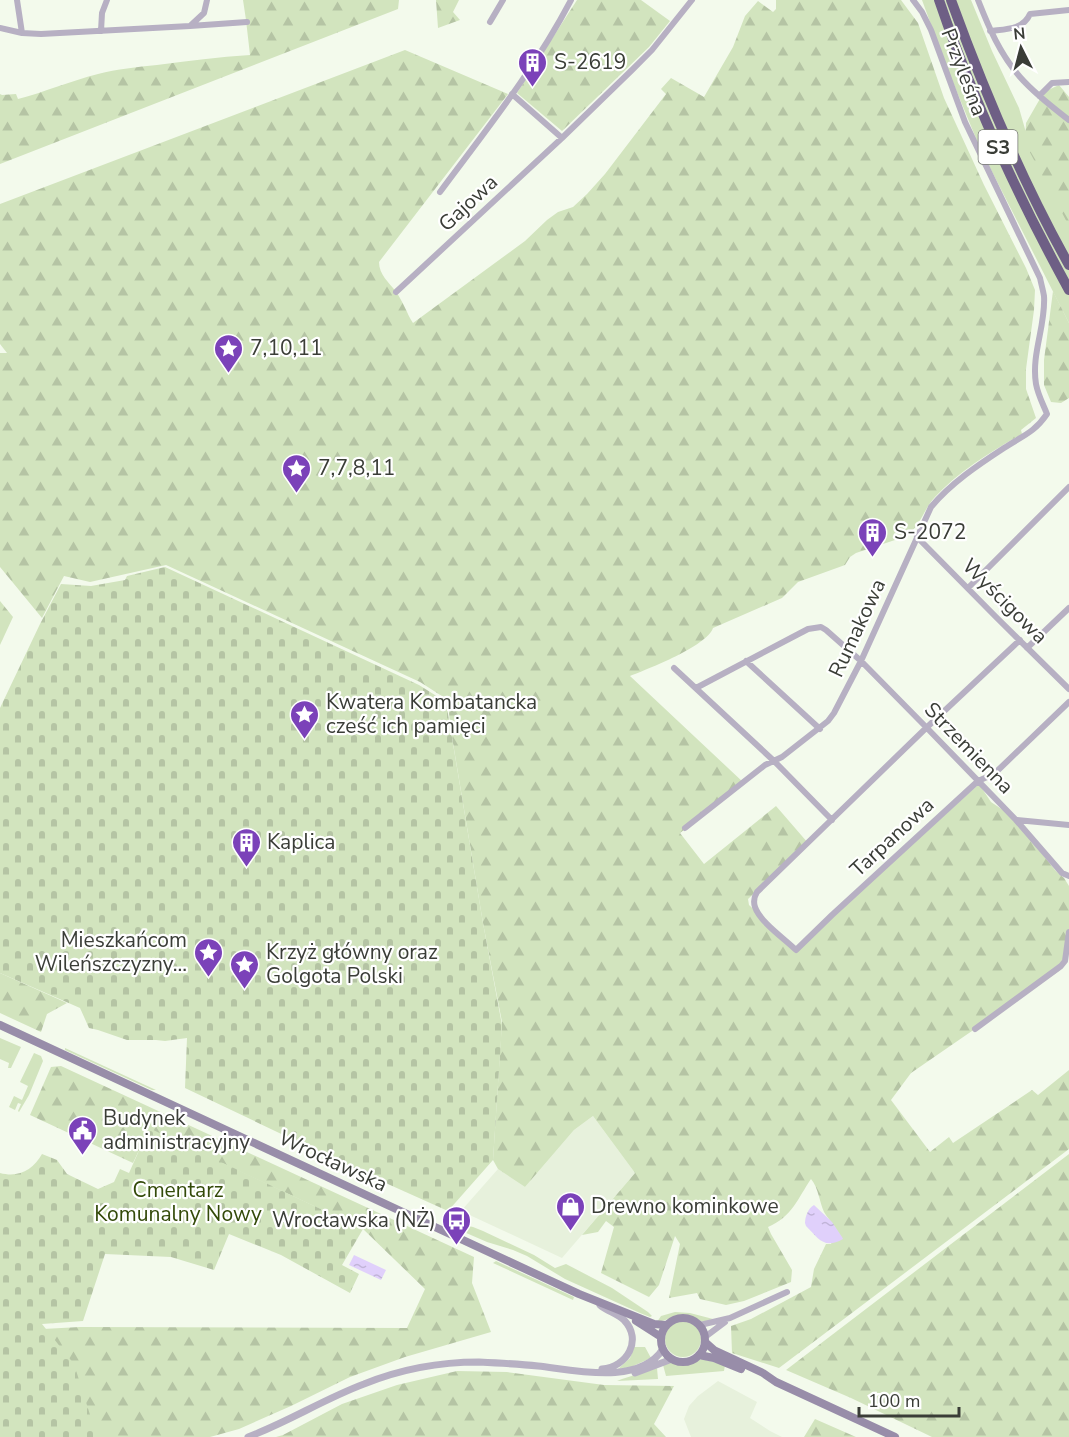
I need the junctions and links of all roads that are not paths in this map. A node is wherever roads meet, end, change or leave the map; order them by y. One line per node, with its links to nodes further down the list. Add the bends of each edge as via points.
1 (17, 0): 18 (street)
2 (107, 0): 16 (street)
3 (207, 0): 14 (street, via 204,13)
4 (503, 0): 13 (street)
5 (571, 0): 20 (street, Gajowa)
6 (692, 0): 23 (street, Gajowa, via 652,50)
7 (913, 0): 28 (street, Przyleśna, via 931,30 965,122 1040,278 1044,296 1035,374 1047,414)
8 (939, 0): 26 (highway, S3, via 996,144)
9 (951, 0): 25 (highway, S3, via 1007,139)
10 (978, 0): 17 (street)
11 (1069, 10): 17 (street, via 1030,14 1020,26)
12 (247, 22): 14 (street)
13 (490, 22)
14 (190, 26): 16 (street)
15 (0, 28): 18 (street)
16 (101, 31): 18 (street)
17 (990, 31): 21 (street, via 1008,62)
18 (22, 33)
19 (1069, 82): 21 (street, via 1052,83)
20 (512, 94): 23 (street); 24 (street, Gajowa)
21 (1039, 96): 22 (street)
22 (1069, 120)
23 (562, 138): 27 (street, Gajowa)
24 (440, 192)
25 (1069, 265)
26 (1069, 290)
27 (396, 292)
28 (1039, 426): 30 (street, Rumakowa, via 1005,446 942,495 931,507)
29 (1069, 487): 31 (street)
30 (917, 537): 31 (street, Wyścigowa); 36 (street, Rumakowa)
31 (968, 588): 33 (street, Wyścigowa)
32 (1069, 608): 34 (street)
33 (1020, 640): 34 (street, Wyścigowa); 41 (street)
34 (1027, 648): 39 (street, Wyścigowa)
35 (746, 661): 36 (street, Strzemienna, via 808,629 821,627); 38 (street); 42 (street)
36 (861, 661): 41 (street, Strzemienna); 42 (street, Rumakowa, via 834,713)
37 (674, 668): 38 (street)
38 (696, 688): 43 (street)
39 (1069, 689)
40 (1069, 702): 44 (street, Tarpanowa, via 994,774)
41 (926, 727): 44 (street, Strzemienna); 45 (street)
42 (820, 729): 43 (street, Rumakowa)
43 (774, 760): 45 (street); 48 (street, Rumakowa)
44 (978, 781): 45 (street, Tarpanowa, via 796,950 765,922 756,910 754,898); 46 (street, Strzemienna)
45 (832, 820)
46 (1016, 820): 47 (street, Strzemienna); 49 (street, via 1062,873)
47 (1069, 825)
48 (686, 828)
49 (1069, 876)
50 (1069, 932): 52 (street, via 1061,966)
51 (0, 1025): 54 (main road, Wrocławska)
52 (975, 1029)
53 (787, 1292): 56 (street)
54 (596, 1301): 55 (main road, Wrocławska); 64 (street, via 626,1322 632,1338 630,1350 621,1362 609,1368)
55 (620, 1311): 57 (main road, Wrocławska); 59 (main road, Wrocławska)
56 (730, 1318): 58 (street); 60 (street)
57 (666, 1325): 58 (main road, via 684,1317); 59 (main road)
58 (700, 1325): 60 (main road)
59 (661, 1337): 61 (main road)
60 (705, 1340): 62 (main road); 66 (main road, via 714,1350)
61 (663, 1349): 63 (main road); 65 (street, via 655,1358 632,1369)
62 (699, 1355): 63 (main road, via 687,1362); 66 (main road)
63 (672, 1359): 65 (street, via 618,1376)
64 (565, 1370): 65 (street); 67 (street, via 463,1362 406,1371 354,1388)
65 (581, 1372)
66 (776, 1382): 68 (main road)
67 (248, 1437)
68 (895, 1437)

